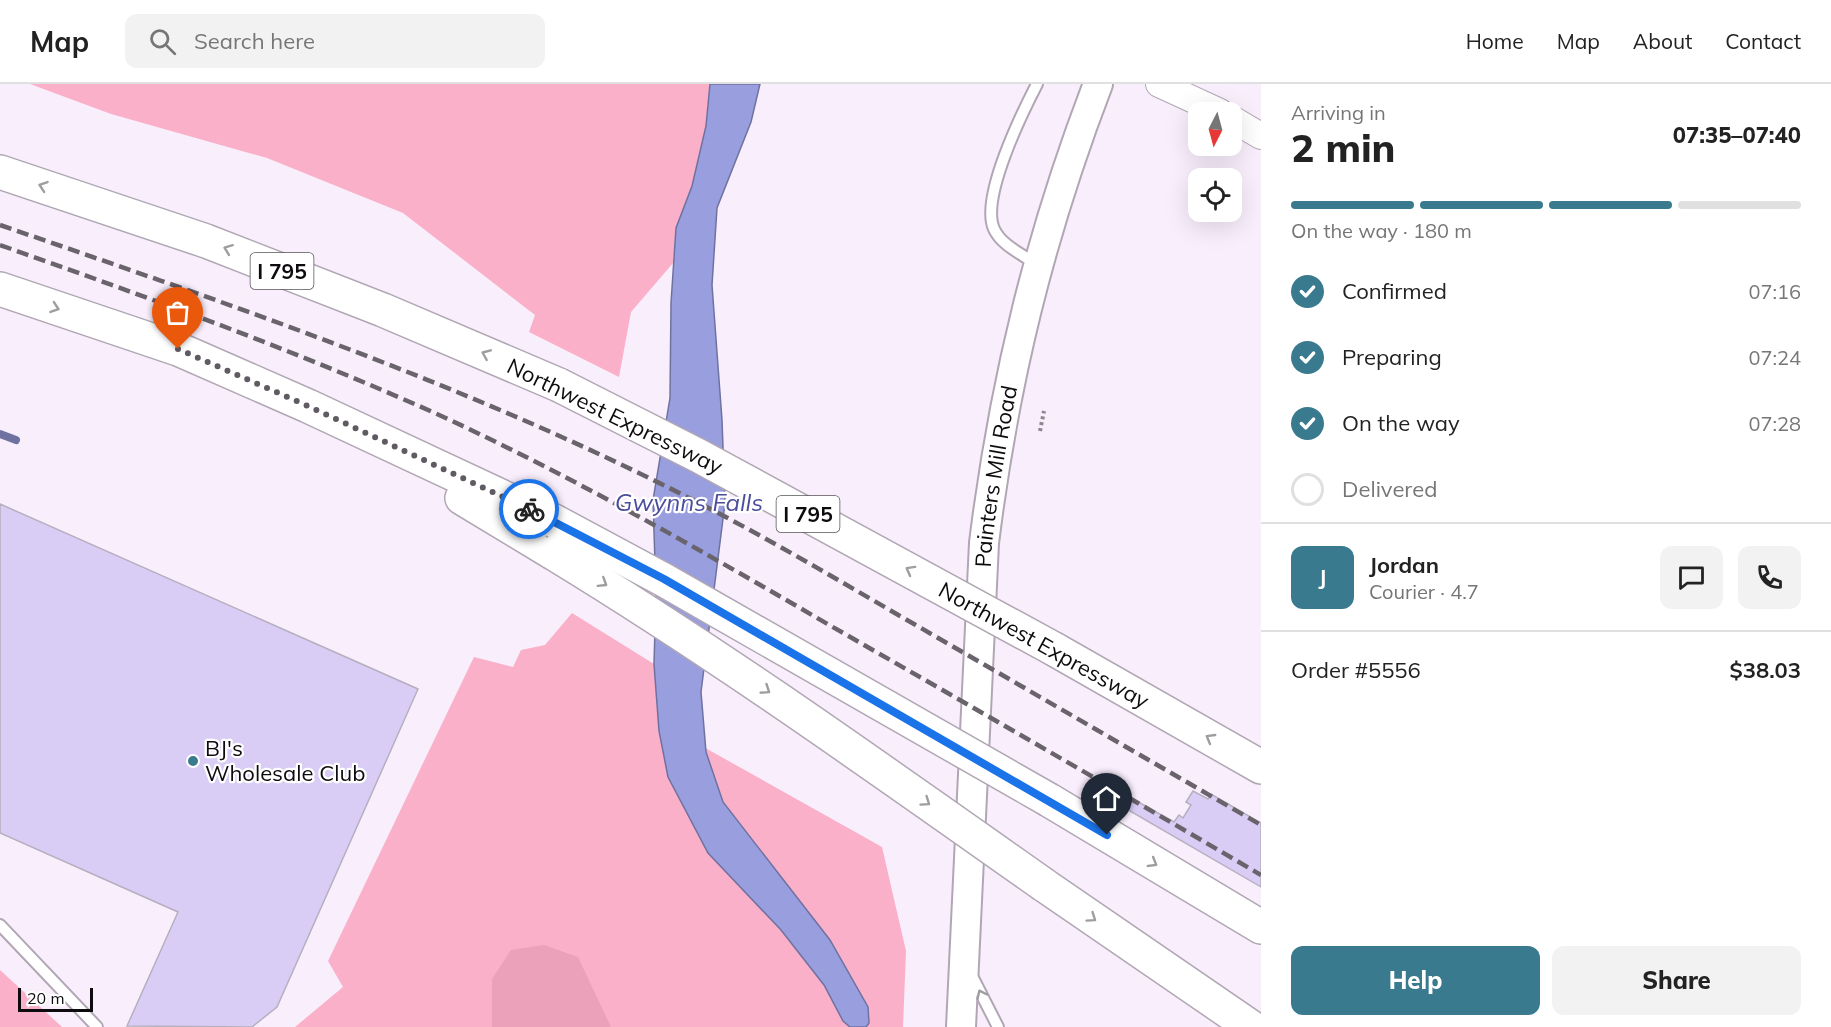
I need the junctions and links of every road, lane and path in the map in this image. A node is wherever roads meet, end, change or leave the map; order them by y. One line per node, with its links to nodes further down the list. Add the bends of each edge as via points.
1 (1036, 84): 8 (lane, via 1014,131 993,193 993,227 1001,241)
2 (1098, 84): 8 (main road, Painters Mill Road, via 1068,163)
3 (1159, 84): 4 (street)
4 (1198, 102)
5 (1242, 125): 6 (street)
6 (1261, 136)
7 (0, 172): 13 (highway, Northwest Expressway / I 795, one-way to 7, bridge, via 1054,649 699,456 559,385 206,241)
8 (1037, 264): 16 (main road, Painters Mill Road, via 1003,411 984,543)
9 (0, 289): 10 (highway, one-way to 10, via 178,349)
10 (308, 406): 15 (highway, one-way to 15, bridge, via 554,521 664,579); 20 (highway, one-way to 20, bridge, via 651,613)
11 (1044, 411): 12 (path)
12 (1040, 431)
13 (1261, 767)
14 (0, 925): 17 (lane)
15 (1261, 927)
16 (965, 960): 18 (main road, Painters Mill Road); 19 (lane, one-way to 16)
17 (97, 1027)
18 (962, 1027)
19 (998, 1027)
20 (1251, 1027)

